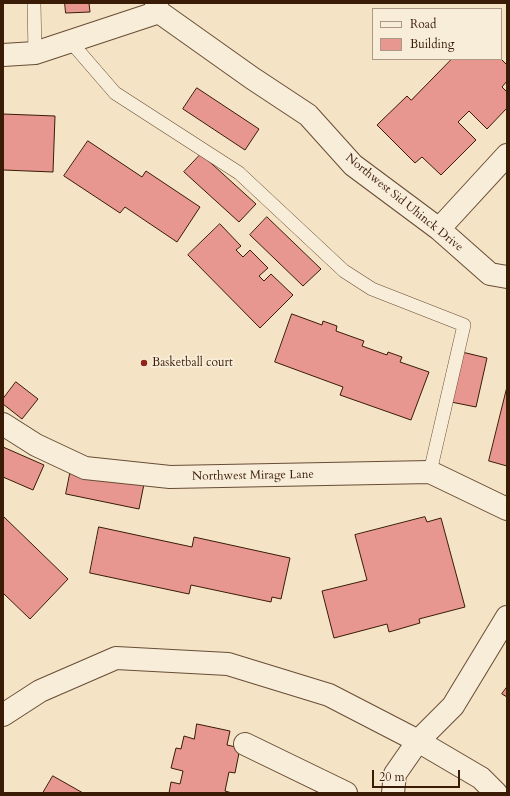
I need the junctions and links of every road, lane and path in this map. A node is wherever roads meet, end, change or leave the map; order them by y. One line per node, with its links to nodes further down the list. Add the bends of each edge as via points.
1 (34, 3): 4 (lane)
2 (157, 7): 3 (street); 7 (street, Northwest Sid Uhinck Drive, via 252,78 308,115 353,165)
3 (70, 42): 4 (street); 10 (lane, via 116,93 239,173 344,271 372,289 464,325)
4 (35, 53): 5 (street)
5 (3, 55)
6 (507, 155): 7 (street)
7 (439, 229): 8 (street, Northwest Sid Uhinck Drive, via 490,274)
8 (507, 277)
9 (3, 424): 10 (street, Northwest Mirage Lane, via 36,445 85,468 170,477)
10 (430, 472): 11 (street, Northwest Mirage Lane)
11 (507, 509)
12 (507, 617): 14 (street, via 453,706)
13 (3, 715): 14 (street, via 40,691 116,658 228,664 329,695)
14 (418, 741): 17 (street, via 395,774); 18 (street, via 481,778)
15 (245, 744): 16 (street)
16 (346, 793)
17 (393, 793)
18 (496, 793)

